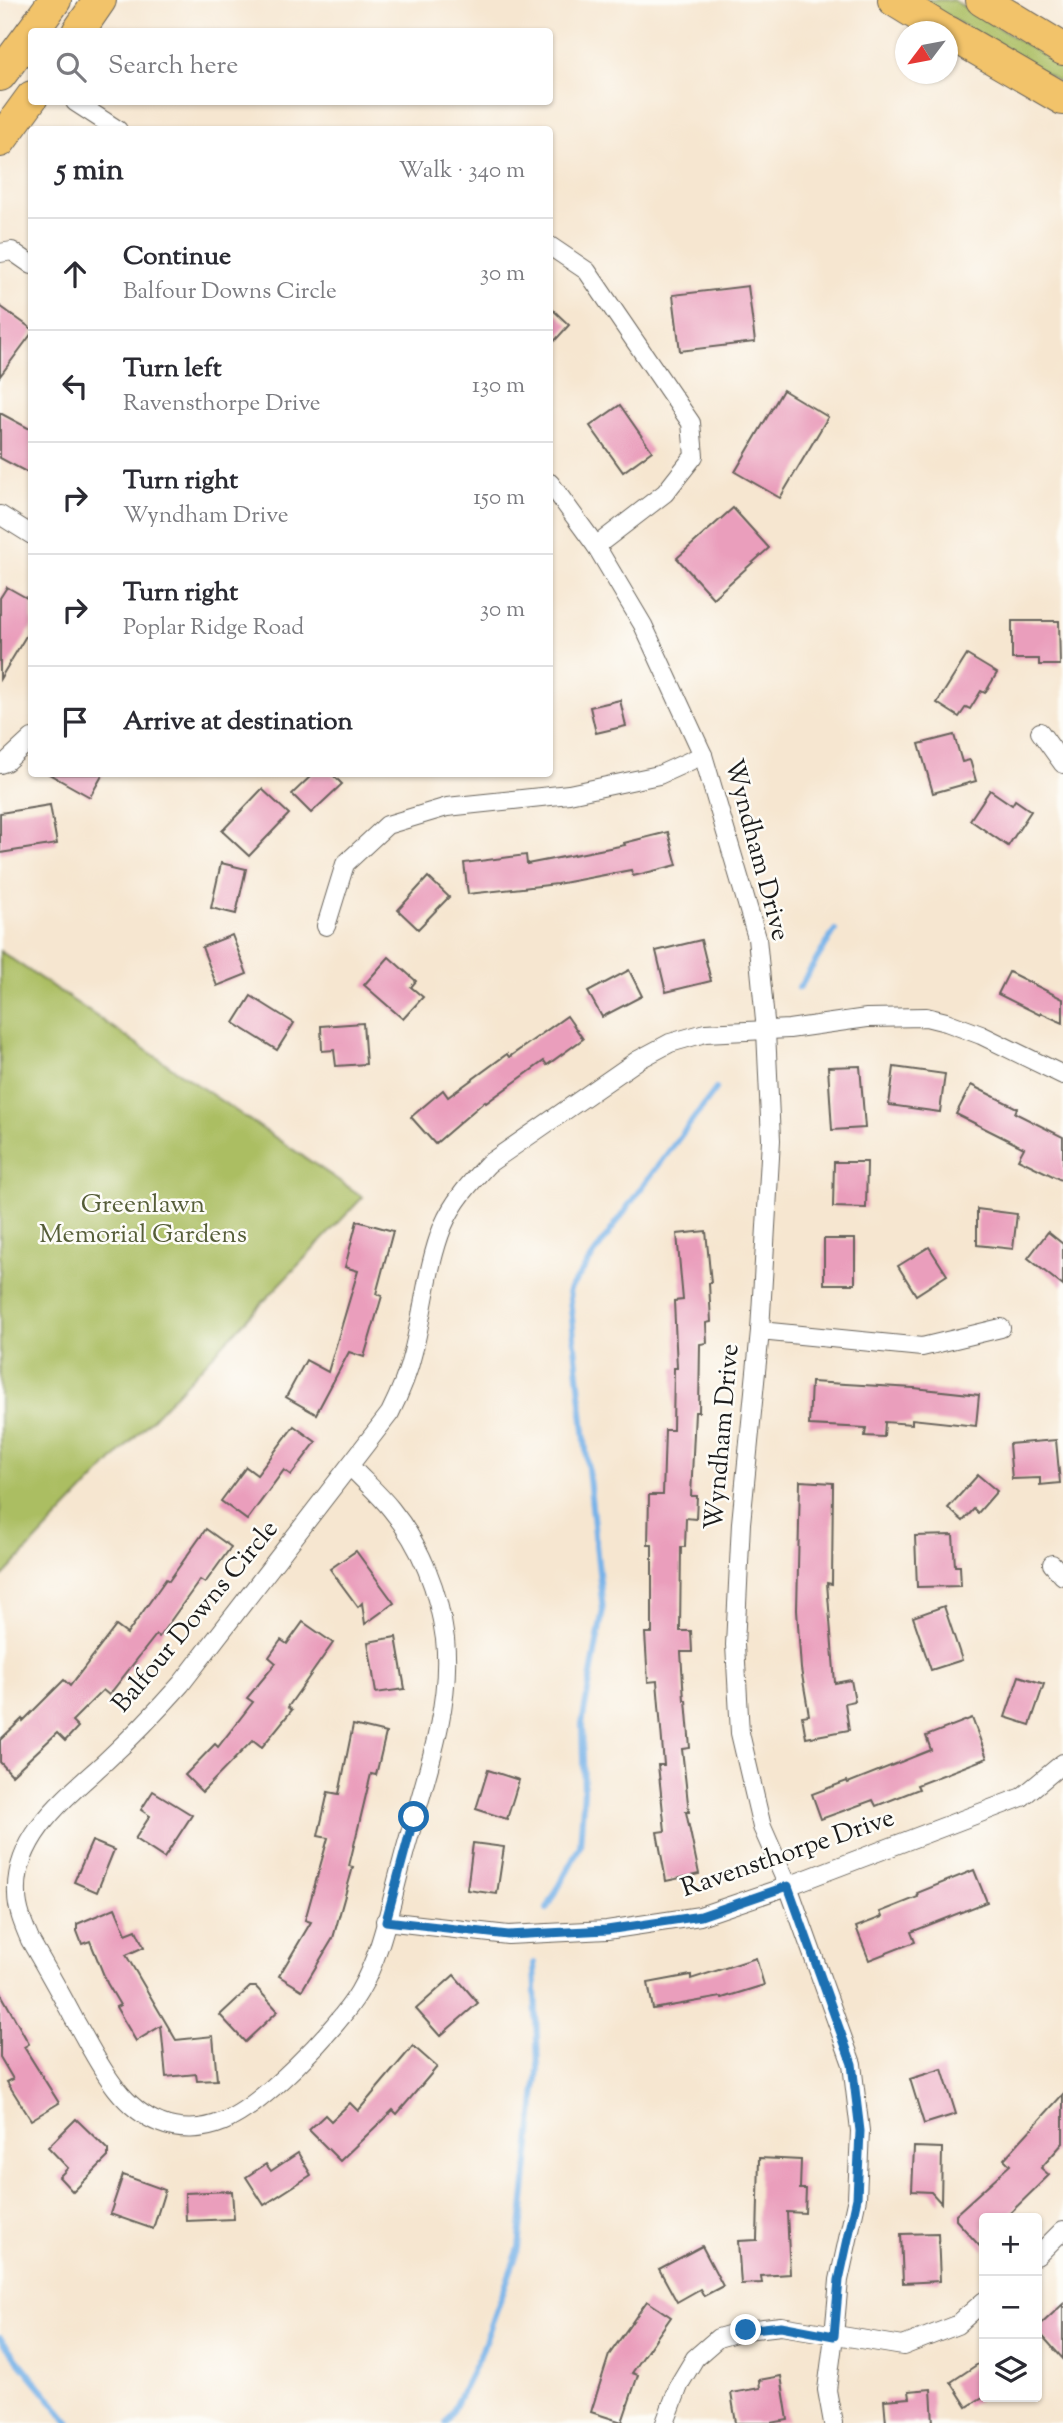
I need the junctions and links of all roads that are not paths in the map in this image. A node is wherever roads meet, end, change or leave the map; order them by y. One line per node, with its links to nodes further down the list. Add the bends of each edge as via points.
1 (55, 0): 6 (highway)
2 (100, 0): 7 (highway)
3 (894, 0): 5 (highway)
4 (982, 0): 10 (highway)
5 (929, 21)
6 (35, 28)
7 (81, 28)
8 (28, 37): 11 (highway)
9 (958, 38): 12 (highway)
10 (1063, 50)
11 (0, 75)
12 (1063, 99)
13 (28, 102): 16 (highway)
14 (80, 105): 15 (street)
15 (112, 126)
16 (0, 141)
17 (553, 248): 23 (street, via 587,271 691,423 694,456 664,493)
18 (0, 253): 19 (street, via 12,251)
19 (28, 262)
20 (553, 487): 23 (street, Wyndham Drive)
21 (0, 515): 22 (street)
22 (28, 532)
23 (596, 546): 26 (street, Wyndham Drive, via 643,625)
24 (1040, 732): 28 (street)
25 (28, 742): 27 (street)
26 (703, 755): 29 (street, via 659,775 569,794 447,807 387,825 345,864); 30 (street, Wyndham Drive, via 757,938)
27 (0, 764)
28 (1063, 764)
29 (326, 926)
30 (766, 1031): 31 (street, Balfour Downs Circle, via 867,1018 926,1017 981,1035); 33 (street, Wyndham Drive, via 771,1140); 34 (street, Balfour Downs Circle, via 705,1033 638,1060 488,1164 470,1182 444,1224 434,1253 404,1384 390,1413)
31 (1063, 1075)
32 (1001, 1328): 33 (street, via 922,1347)
33 (760, 1331): 36 (street, Wyndham Drive, via 741,1523 735,1645 740,1732 762,1827)
34 (351, 1467): 37 (street, Balfour Downs Circle, via 181,1684 48,1816 28,1845); 38 (street, Balfour Downs Circle, via 411,1537 427,1568 445,1640 442,1714)
35 (1063, 1763): 36 (street, Ravensthorpe Drive, via 1022,1797)
36 (788, 1886): 38 (street, Ravensthorpe Drive, via 701,1916 607,1930 508,1935); 42 (street, Wyndham Drive, via 852,2064 860,2131 857,2198 839,2280)
37 (8, 1894): 38 (street, Balfour Downs Circle, via 119,2092 160,2123 184,2129 224,2122 253,2105 304,2057 359,1992)
38 (386, 1921)
39 (1063, 2230): 40 (street)
40 (1042, 2251)
41 (979, 2305): 42 (street, via 957,2325 903,2346)
42 (834, 2336): 43 (street, via 781,2326 718,2338 695,2358); 44 (street, Wyndham Drive, via 827,2390)
43 (665, 2423)
44 (833, 2423)

